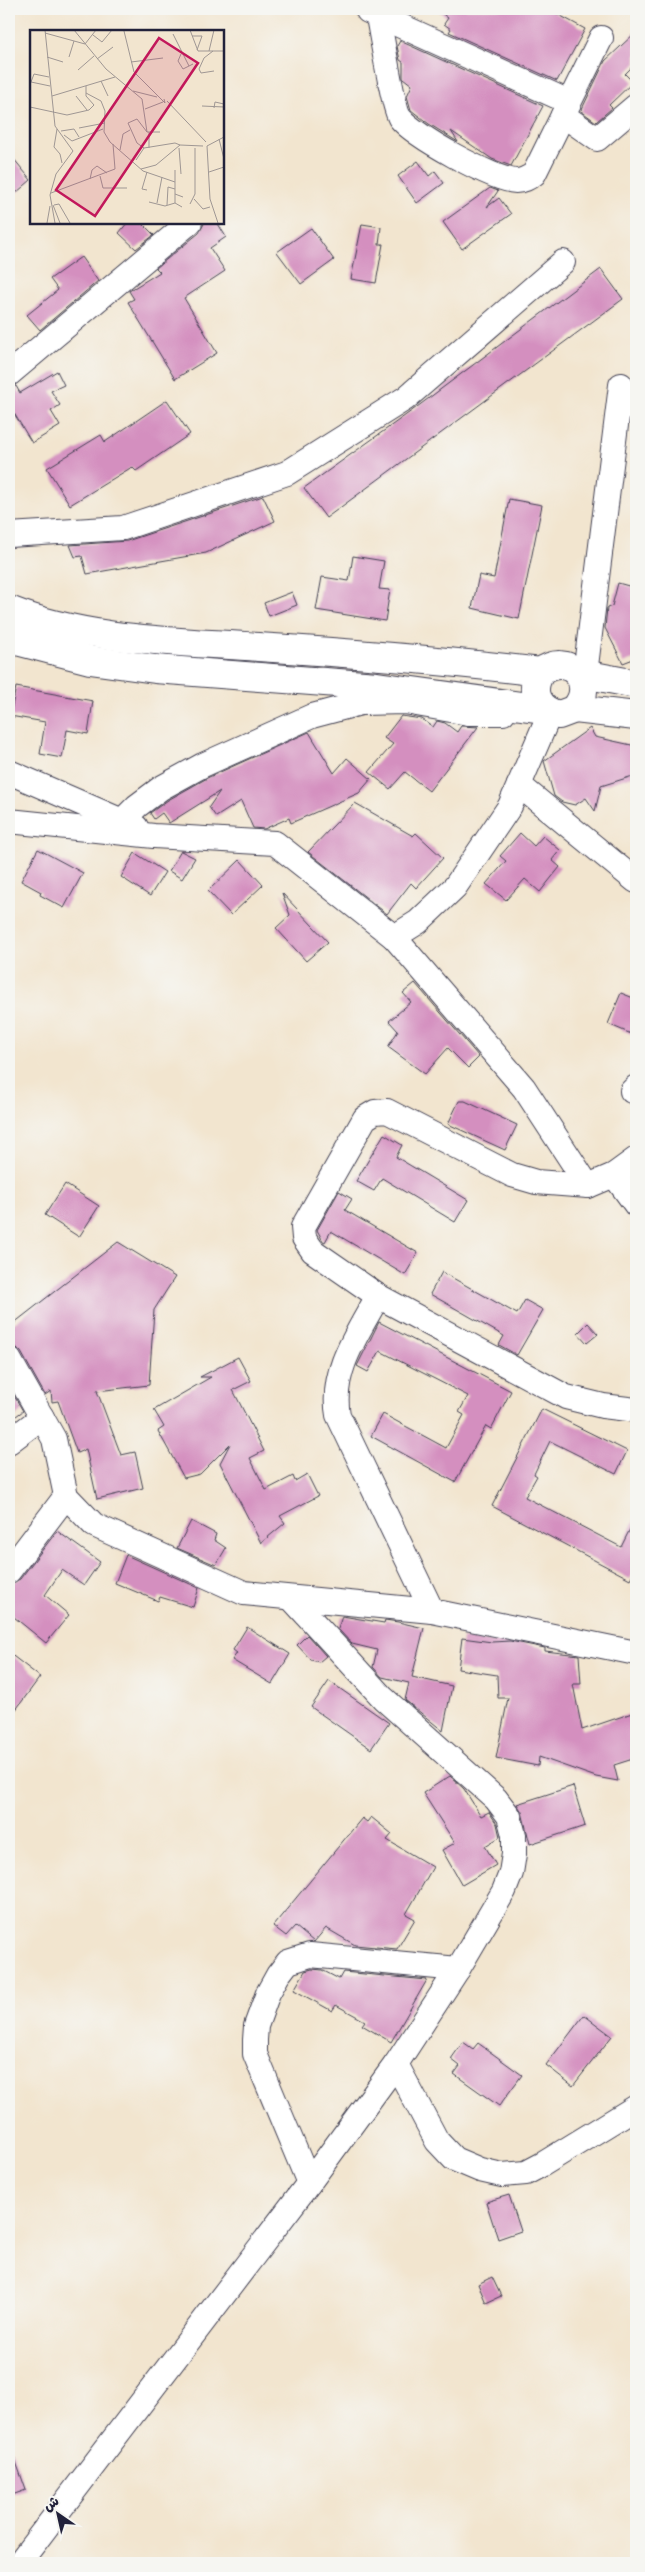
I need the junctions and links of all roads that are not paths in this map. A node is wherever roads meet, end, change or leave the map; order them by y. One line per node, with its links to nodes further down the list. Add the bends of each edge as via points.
1 (371, 13): 4 (street); 4 (street, via 399,117 436,146 504,179 526,179 534,174)
2 (600, 38): 4 (street)
3 (636, 106): 4 (street, via 597,139)
4 (566, 109)
5 (188, 224): 7 (street)
6 (563, 262): 9 (street, via 406,398 287,473 123,528)
7 (9, 374)
8 (620, 384): 13 (street)
9 (9, 535)
10 (9, 610): 12 (main road, via 58,626 130,638 413,658)
11 (9, 639): 15 (main road, via 90,660 155,669 377,686)
12 (541, 672): 13 (main road, via 560,664); 15 (main road, via 534,690 536,698)
13 (582, 674): 14 (main road); 15 (main road, via 584,693)
14 (636, 684)
15 (553, 710): 16 (main road); 18 (street); 20 (street, via 497,714 468,713 405,702 353,705 312,716 203,765 162,788 137,806)
16 (636, 716)
17 (9, 772): 20 (street)
18 (519, 785): 21 (street); 22 (street, via 510,806 455,887 418,922)
19 (9, 821): 20 (street)
20 (118, 826): 22 (street, via 154,836 275,843)
21 (636, 881)
22 (394, 937): 25 (street, via 524,1088)
23 (636, 1159): 24 (street)
24 (614, 1175): 25 (street); 26 (street)
25 (588, 1186): 27 (street, via 536,1182 512,1175 387,1111 375,1112 365,1118 303,1227 304,1238 313,1250)
26 (636, 1205)
27 (378, 1296): 29 (street, via 566,1397); 35 (street, via 340,1368 336,1400 338,1415)
28 (9, 1359): 30 (street)
29 (636, 1410)
30 (42, 1417): 31 (street); 32 (street, via 54,1439)
31 (9, 1442)
32 (66, 1496): 33 (street); 34 (street, via 94,1525 244,1593)
33 (9, 1571)
34 (292, 1599): 35 (street); 37 (street, via 383,1698 479,1783 509,1816 514,1844 511,1873 504,1891)
35 (432, 1611): 36 (street)
36 (632, 1651)
37 (458, 1969): 38 (street); 40 (street, via 310,1955 295,1958 283,1968 268,1993 256,2026 255,2054)
38 (396, 2064): 39 (street, via 437,2141 454,2159 502,2175 526,2173 544,2164); 40 (street)
39 (636, 2107)
40 (309, 2183): 41 (street)
41 (19, 2563)

